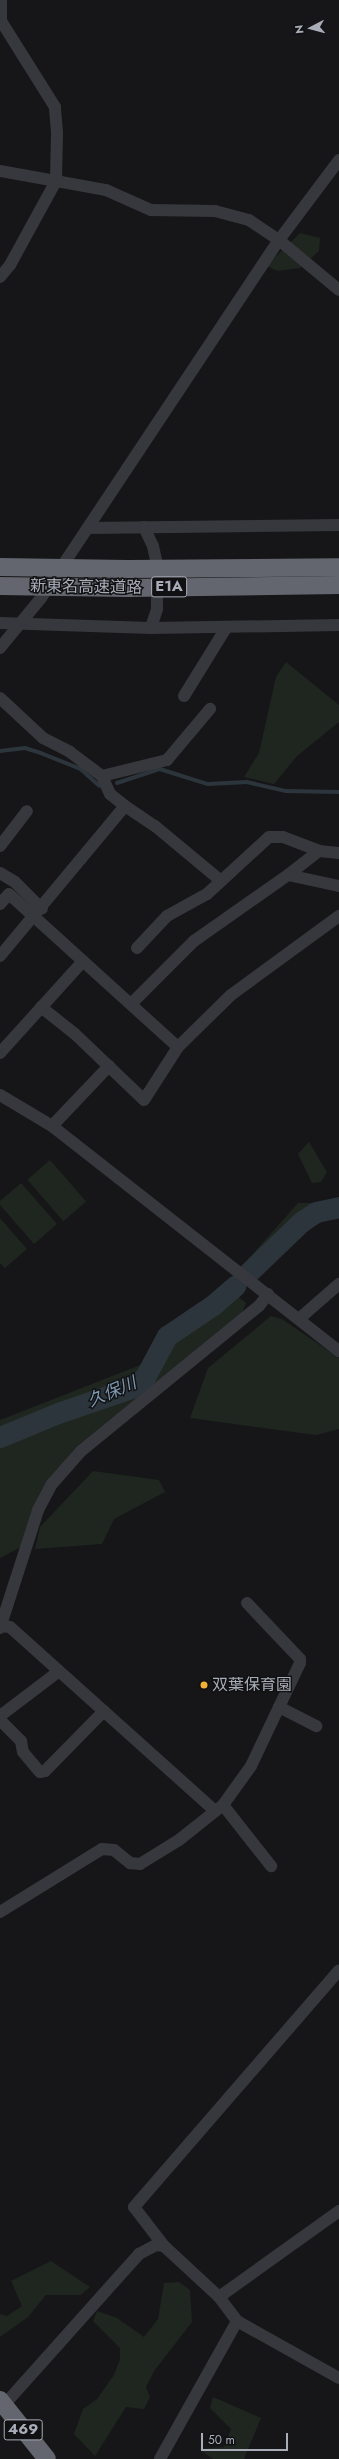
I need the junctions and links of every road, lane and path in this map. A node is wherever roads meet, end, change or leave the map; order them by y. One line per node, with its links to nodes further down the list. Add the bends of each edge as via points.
1 (1, 0): 4 (street, via 1,21 55,107)
2 (339, 160): 5 (street)
3 (0, 171): 4 (street)
4 (56, 181): 5 (street, via 106,190 152,210 215,211 249,220); 6 (street, via 10,265)
5 (279, 240): 7 (street); 10 (street)
6 (0, 276)
7 (339, 290)
8 (339, 525): 9 (street)
9 (144, 527): 10 (street); 18 (street, via 153,546 157,565 157,609)
10 (88, 528): 16 (street, via 41,598)
11 (0, 567): 12 (highway, 新東名高速道路 / E1A, bridge)
12 (339, 567)
13 (339, 585): 14 (highway, 新東名高速道路 / E1A, bridge, via 128,588)
14 (0, 586)
15 (0, 623): 16 (street)
16 (20, 624): 18 (street); 20 (street)
17 (339, 625): 19 (street)
18 (151, 628): 19 (street)
19 (226, 628): 21 (street)
20 (0, 648)
21 (184, 696)
22 (0, 698): 24 (street, via 43,738 70,752)
23 (210, 710): 24 (street, via 167,760)
24 (102, 776): 25 (street, via 110,794)
25 (125, 806): 32 (street, via 155,826); 35 (street)
26 (27, 811): 27 (street)
27 (0, 846)
28 (319, 850): 29 (street); 31 (street); 32 (street, via 283,837 268,838)
29 (339, 853)
30 (0, 873): 35 (street, via 15,882)
31 (288, 875): 33 (street); 40 (street, via 194,941)
32 (220, 880): 37 (street, via 207,894 167,916)
33 (339, 886)
34 (0, 904): 35 (street, via 9,894)
35 (38, 913): 38 (street); 39 (street)
36 (339, 916): 42 (street, via 231,995)
37 (137, 948)
38 (0, 956)
39 (84, 961): 40 (street); 41 (street)
40 (131, 1004): 42 (street)
41 (42, 1007): 43 (street); 44 (street)
42 (178, 1047): 44 (street, via 144,1100)
43 (0, 1053)
44 (109, 1066): 46 (street)
45 (0, 1096): 46 (street)
46 (52, 1126): 48 (street)
47 (339, 1284): 49 (street)
48 (268, 1294): 49 (street); 52 (street, via 259,1306 81,1451 52,1484 38,1510)
49 (300, 1318): 50 (street)
50 (339, 1351)
51 (248, 1603): 54 (street, via 300,1659)
52 (0, 1626): 53 (street, via 10,1627)
53 (59, 1671): 55 (street); 56 (street)
54 (279, 1707): 58 (street); 59 (street, via 251,1766)
55 (104, 1711): 57 (street, via 45,1771 40,1772 23,1752 21,1741); 59 (street)
56 (0, 1716)
57 (0, 1720)
58 (316, 1726)
59 (219, 1808): 60 (street); 61 (street, via 142,1863 130,1863 114,1850 102,1849)
60 (271, 1866)
61 (0, 1912)
62 (339, 1970): 63 (street)
63 (335, 1986): 65 (street, via 134,2207)
64 (337, 2209): 66 (street)
65 (164, 2246): 66 (street); 69 (street, via 156,2245 139,2254)
66 (219, 2297): 67 (street)
67 (237, 2321): 68 (street); 71 (street)
68 (339, 2378)
69 (2, 2403): 70 (highway, 469)
70 (46, 2459)
71 (160, 2459)

